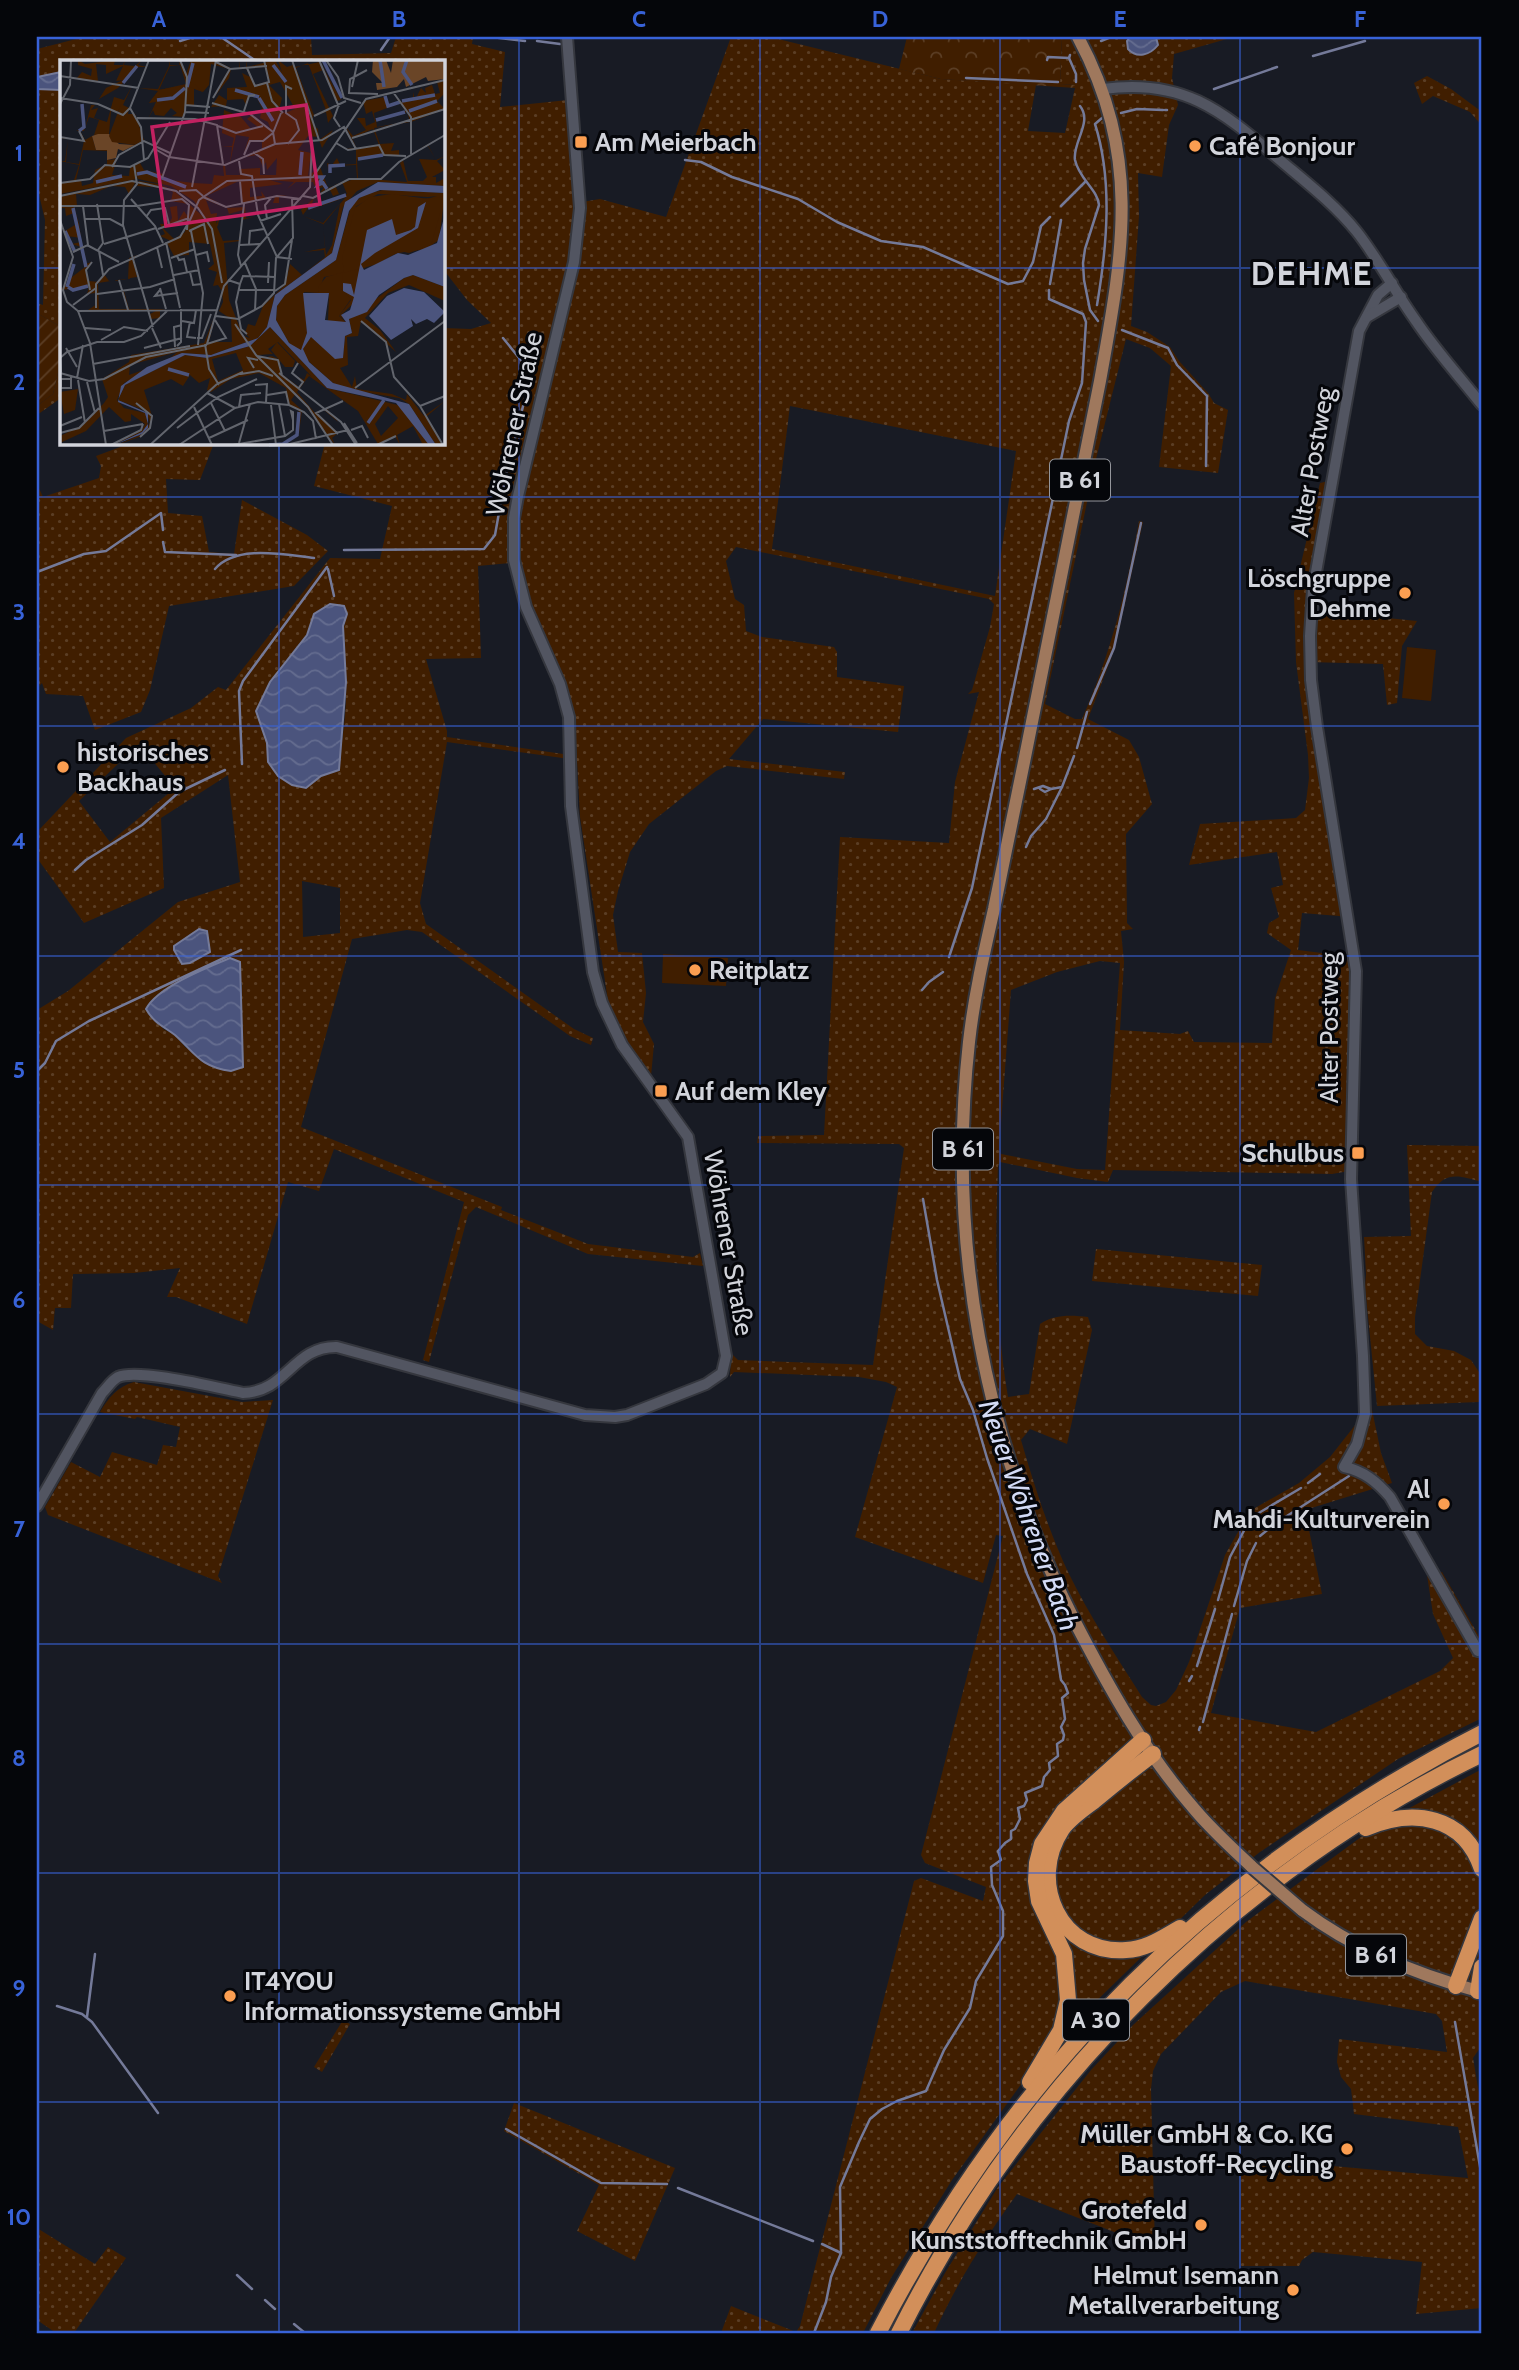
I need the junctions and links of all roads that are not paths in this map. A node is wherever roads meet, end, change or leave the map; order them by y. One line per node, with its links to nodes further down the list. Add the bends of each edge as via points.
1 (567, 37): 8 (street, Wöhrener Straße, via 580,226 518,496 514,560 526,607 569,717 571,806 593,972 622,1045 688,1137 726,1356 722,1373 706,1384 627,1415 603,1417 337,1347 317,1348 258,1393 127,1375 118,1377 102,1393)
2 (1078, 37): 3 (main road, B 61)
3 (1102, 89): 4 (street, via 1150,86 1194,99 1222,114 1350,223); 11 (main road, B 61, via 1122,172 1116,288 976,991 964,1096 962,1182 980,1352 1025,1510 1094,1659)
4 (1392, 283): 5 (street); 6 (street, Alter Postweg, via 1378,295)
5 (1401, 298): 6 (street); 7 (street)
6 (1367, 317): 9 (street, Alter Postweg, via 1359,331 1342,420 1313,589 1310,636 1317,727 1356,971 1350,1180 1365,1414 1357,1444 1344,1467 1366,1474 1390,1497)
7 (1482, 405)
8 (37, 1506)
9 (1478, 1651)
10 (1482, 1733): 16 (highway, A 30, via 1345,1811)
11 (1143, 1740): 12 (main road, B 61); 21 (highway, via 1064,1811 1042,1844 1037,1891 1063,1954 1068,2000 1061,2030)
12 (1153, 1754): 16 (highway, via 1063,1829 1046,1873 1052,1905 1065,1926 1080,1937 1101,1948 1124,1950 1147,1947); 19 (main road, B 61, bridge, via 1224,1841 1302,1909 1376,1955)
13 (1482, 1754): 14 (highway, A 30, via 1422,1785)
14 (1328, 1844): 15 (highway, via 1381,1822 1422,1817 1457,1832); 23 (highway, A 30, via 1174,1967 1088,2056 981,2193)
15 (1482, 1869)
16 (1207, 1913): 21 (highway, A 30, via 1105,2009)
17 (1482, 1918): 19 (highway)
18 (1482, 1967): 20 (highway)
19 (1456, 1986): 20 (main road, B 61)
20 (1480, 1992)
21 (998, 2138): 22 (highway, A 30, via 927,2243)
22 (878, 2333)
23 (900, 2333)

